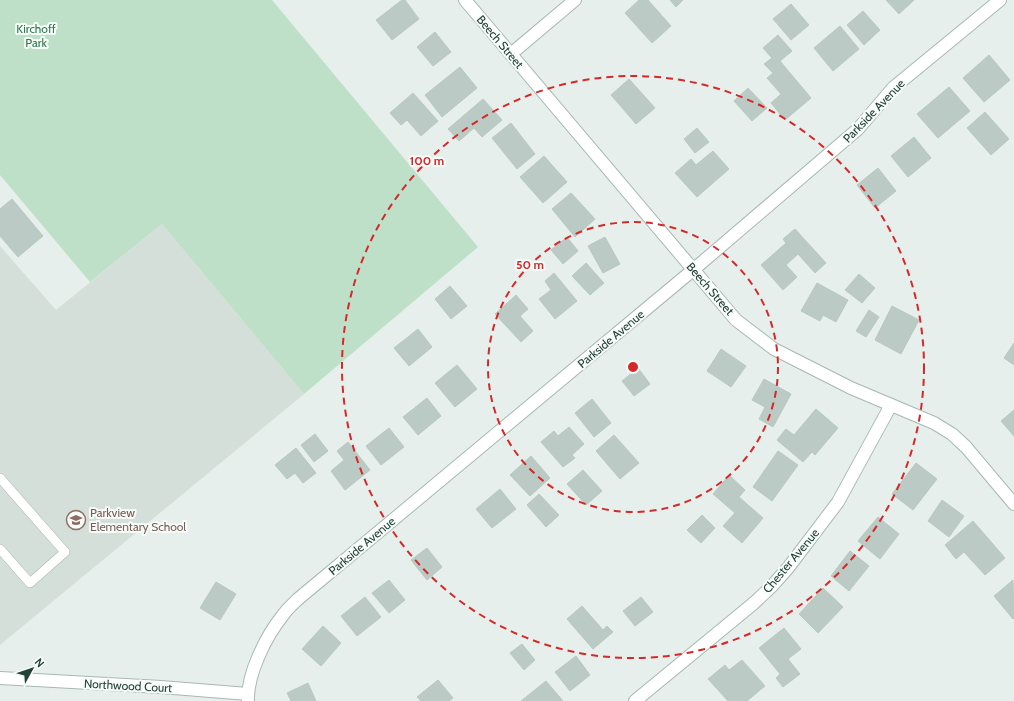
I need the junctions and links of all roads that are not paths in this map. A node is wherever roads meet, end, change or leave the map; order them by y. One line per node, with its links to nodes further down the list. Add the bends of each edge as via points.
1 (465, 0): 4 (street, Beech Street)
2 (575, 0): 4 (street)
3 (1000, 0): 5 (street, Parkside Avenue, via 893,88 858,129)
4 (511, 54): 5 (street, Beech Street)
5 (694, 270): 6 (street, Beech Street, via 736,320 774,349); 11 (street, Parkside Avenue, via 298,599 283,615 260,653)
6 (891, 405): 8 (street, Beech Street, via 934,423 952,434); 12 (street, Chester Avenue, via 838,502 788,568 754,603)
7 (0, 478): 9 (lane, via 65,552 30,583)
8 (1014, 504)
9 (0, 549)
10 (0, 678): 11 (street, Northwood Court, via 162,687)
11 (248, 697)
12 (635, 701)

